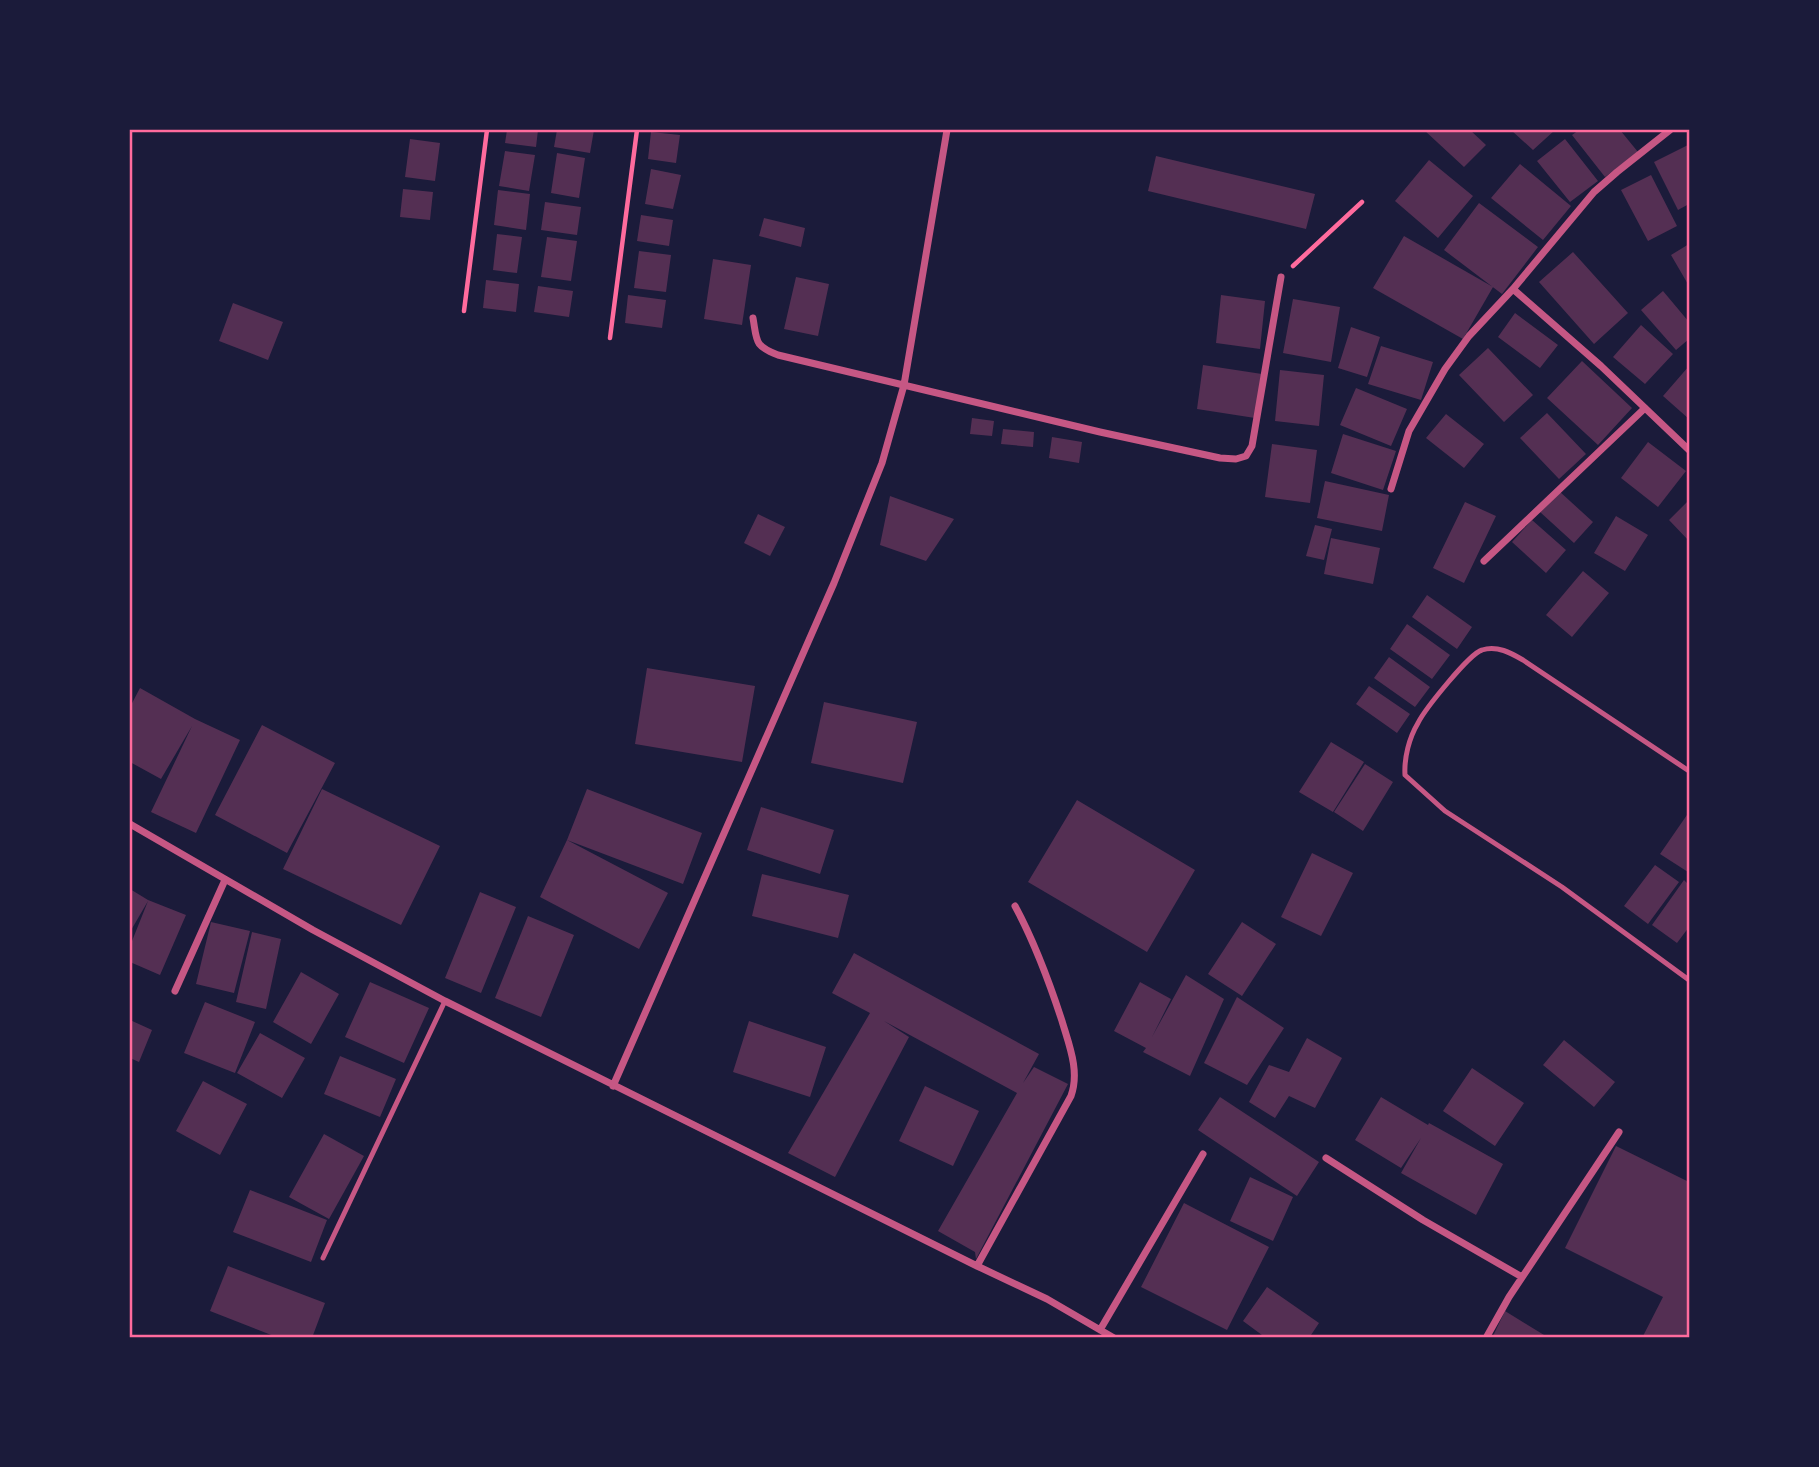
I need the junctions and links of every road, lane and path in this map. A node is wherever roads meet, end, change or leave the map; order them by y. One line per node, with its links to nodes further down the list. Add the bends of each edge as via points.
1 (487, 130): 8 (path)
2 (638, 130): 10 (path)
3 (947, 130): 11 (street)
4 (1670, 130): 7 (street, via 1594,192)
5 (1362, 202): 6 (path)
6 (1280, 277): 11 (street, via 1252,446 1236,459)
7 (1513, 289): 12 (street); 14 (street, via 1469,336 1427,397 1409,431)
8 (464, 311)
9 (753, 318): 11 (street, via 757,340 766,351)
10 (610, 338)
11 (904, 385): 23 (street, via 882,463 834,583)
12 (1645, 408): 13 (street); 15 (street)
13 (1689, 450)
14 (1391, 489)
15 (1484, 561)
16 (1689, 771): 20 (lane, via 1523,660 1493,648 1466,661 1417,723 1404,763 1405,775 1445,811 1562,887)
17 (130, 824): 18 (street)
18 (225, 880): 21 (street); 22 (street)
19 (1015, 905): 28 (street, via 1048,978 1071,1054 1074,1087)
20 (1689, 980)
21 (175, 991)
22 (444, 1001): 23 (street); 27 (lane)
23 (613, 1086): 28 (street)
24 (1619, 1132): 29 (street)
25 (1203, 1154): 30 (street)
26 (1326, 1158): 29 (street)
27 (323, 1258)
28 (977, 1266): 30 (street)
29 (1522, 1277): 32 (street)
30 (1100, 1330): 31 (street)
31 (1114, 1338)
32 (1486, 1338)

